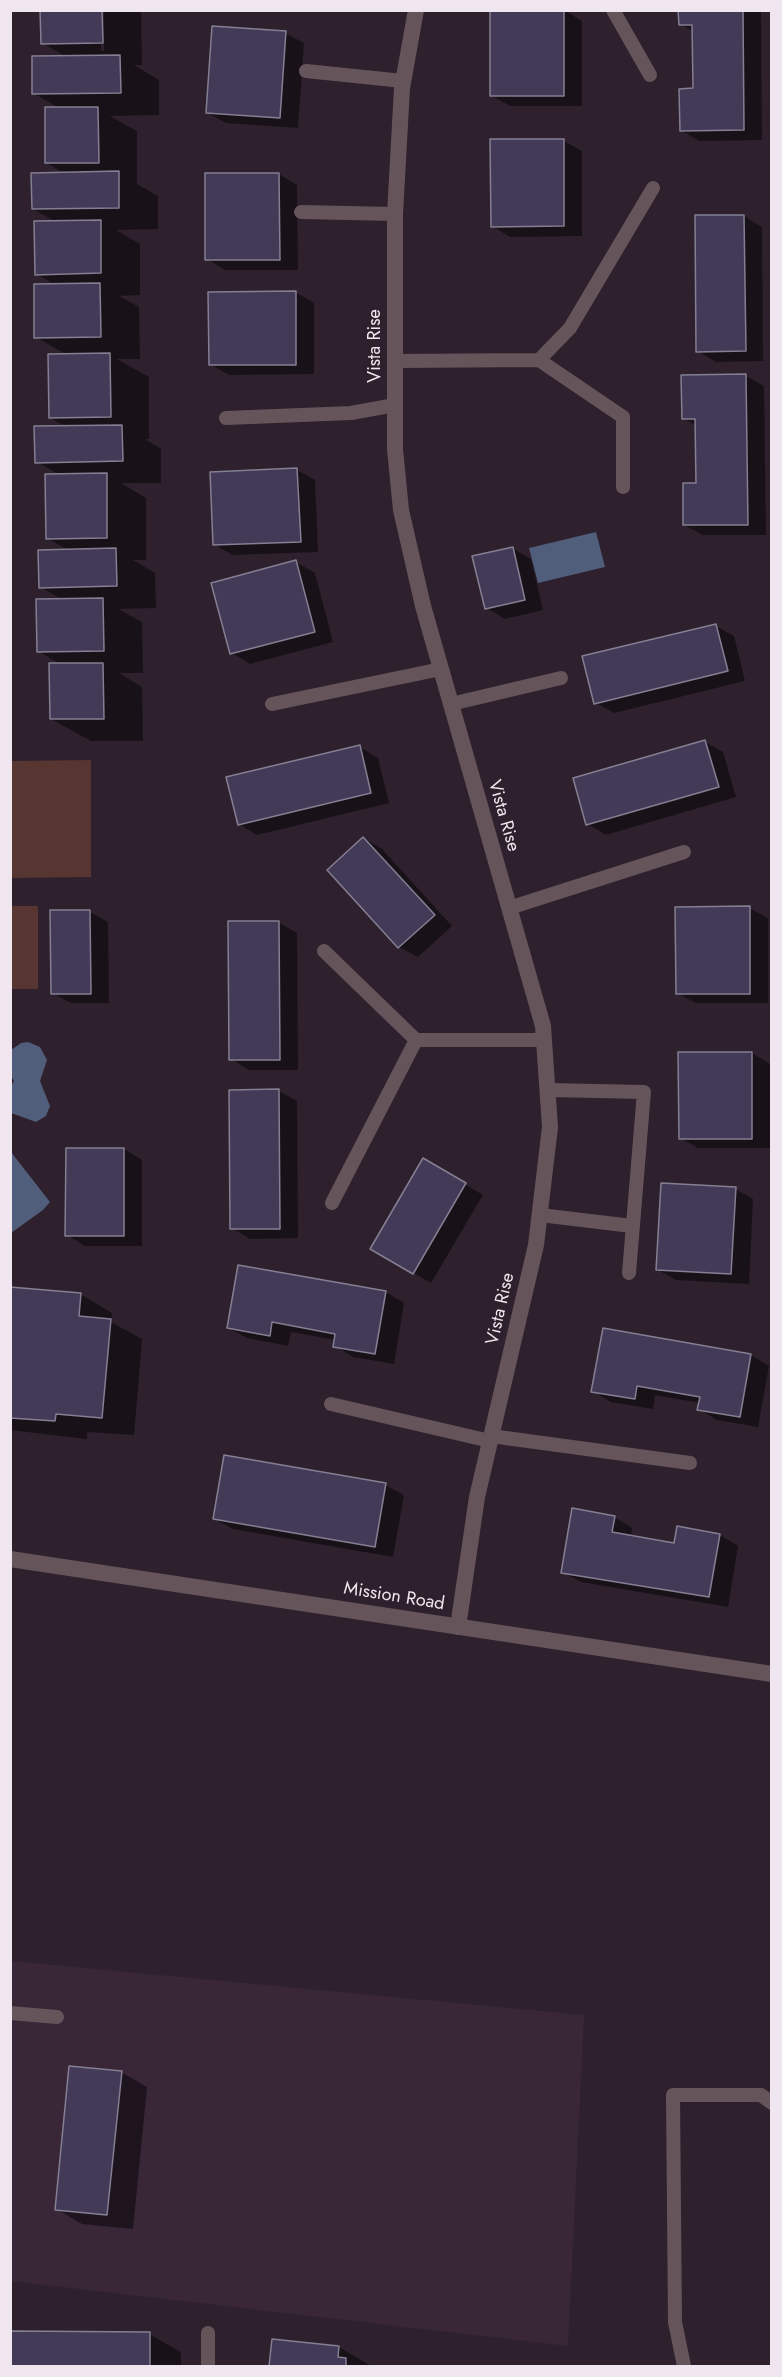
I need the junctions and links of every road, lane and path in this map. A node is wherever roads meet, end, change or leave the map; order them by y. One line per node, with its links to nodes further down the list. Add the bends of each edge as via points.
1 (417, 10): 5 (street, Vista Rise)
2 (613, 10): 4 (lane)
3 (306, 71): 5 (lane)
4 (650, 75)
5 (403, 81): 8 (street, Vista Rise)
6 (653, 188): 9 (lane, via 570,328)
7 (301, 212): 8 (lane)
8 (395, 214): 10 (street, Vista Rise)
9 (539, 360): 10 (lane); 13 (lane, via 622,417)
10 (395, 361): 11 (street, Vista Rise)
11 (395, 405): 12 (lane, via 351,413); 14 (street, Vista Rise, via 400,510)
12 (226, 418)
13 (623, 487)
14 (441, 669): 16 (lane); 17 (street, Vista Rise)
15 (561, 678): 17 (lane)
16 (272, 704)
17 (451, 704): 19 (street, Vista Rise)
18 (684, 852): 19 (lane)
19 (509, 908): 22 (street, Vista Rise)
20 (324, 951): 21 (lane)
21 (416, 1040): 22 (lane); 24 (lane)
22 (544, 1040): 23 (street, Vista Rise)
23 (548, 1090): 25 (street, Vista Rise, via 550,1127); 26 (lane, via 644,1092)
24 (332, 1203)
25 (540, 1215): 26 (lane); 29 (street, Vista Rise)
26 (632, 1226): 27 (lane)
27 (629, 1273)
28 (332, 1404): 29 (lane)
29 (491, 1439): 30 (lane); 32 (street, Vista Rise, via 477,1497)
30 (690, 1463)
31 (10, 1559): 32 (street, Mission Road)
32 (458, 1627): 33 (street, Mission Road)
33 (771, 1674)
34 (10, 2013): 35 (lane)
35 (57, 2017)
36 (771, 2103): 39 (lane, via 761,2095 673,2095 675,2322)
37 (208, 2333): 38 (lane)
38 (208, 2367)
39 (684, 2367)

